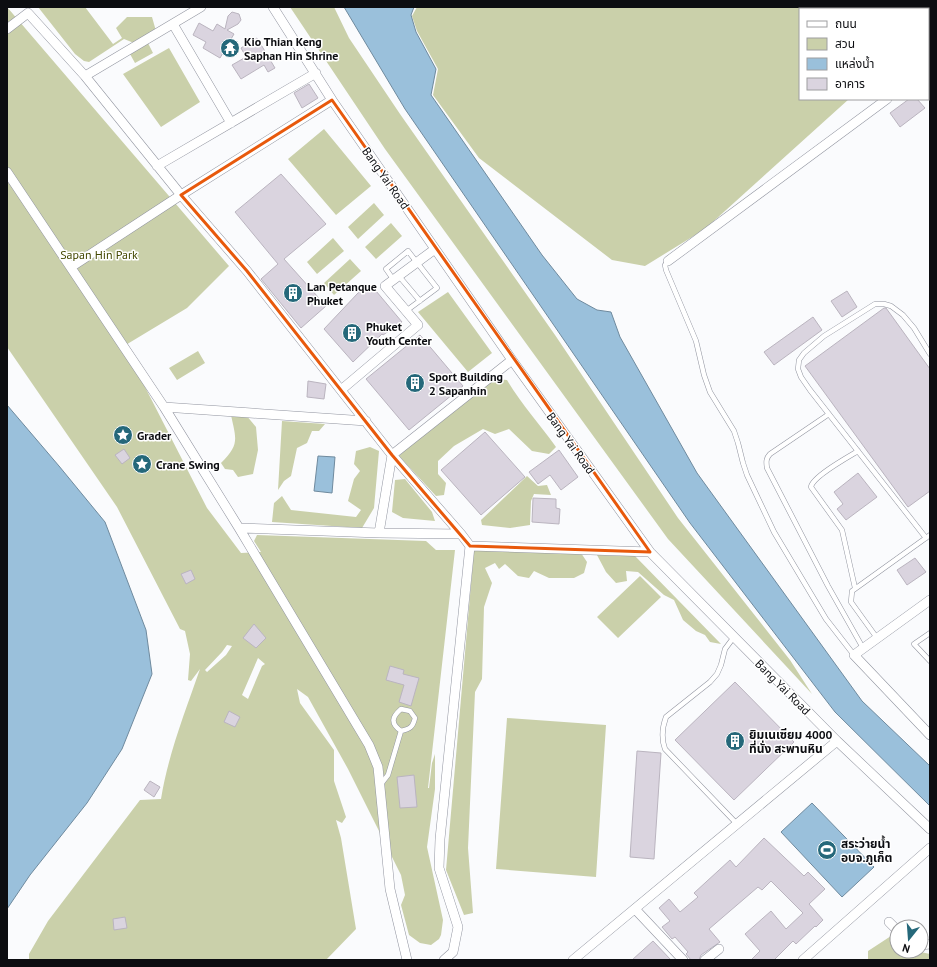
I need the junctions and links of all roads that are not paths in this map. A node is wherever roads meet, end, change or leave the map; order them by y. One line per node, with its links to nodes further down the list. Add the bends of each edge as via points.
1 (201, 7): 3 (street)
2 (273, 7): 5 (street, Bang Yai Road)
3 (173, 24): 6 (street); 9 (street)
4 (7, 29): 6 (street, via 28,13)
5 (316, 73): 7 (street, Bang Yai Road); 9 (street)
6 (85, 76): 10 (street)
7 (332, 100): 12 (street); 13 (street, Bang Yai Road)
8 (886, 100): 14 (street)
9 (231, 122): 10 (street)
10 (157, 166): 12 (street)
11 (7, 172): 16 (street)
12 (181, 195): 16 (street); 22 (street, via 247,271)
13 (434, 248): 15 (street); 21 (street, Bang Yai Road)
14 (668, 261): 40 (lane, via 666,270 696,341 710,392 734,431 747,475 770,525 826,619)
15 (417, 262): 17 (street); 17 (lane, via 408,251 386,269); 18 (lane, via 437,288)
16 (71, 267): 23 (street)
17 (396, 277): 18 (lane); 19 (street, via 385,286)
18 (420, 301): 19 (lane)
19 (406, 311): 22 (street, via 418,325)
20 (930, 354): 24 (lane, via 914,328 894,308 879,304 866,309 824,336 806,350 799,360 798,373)
21 (512, 360): 27 (street); 33 (street, Bang Yai Road)
22 (342, 390): 25 (street)
23 (164, 407): 25 (street); 28 (street)
24 (829, 414): 26 (lane); 39 (lane, via 770,454 766,463 828,586)
25 (366, 421): 27 (street)
26 (858, 451): 31 (lane); 34 (lane, via 811,485 842,530)
27 (392, 455): 29 (street); 30 (street)
28 (239, 528): 29 (street); 45 (street, via 369,745 378,767)
29 (379, 533): 30 (street)
30 (461, 534): 32 (street)
31 (928, 537): 34 (lane)
32 (470, 546): 33 (street); 52 (street, via 439,868 458,927 453,952)
33 (650, 552): 37 (street, Bang Yai Road)
34 (855, 588): 38 (lane, via 850,595 850,602)
35 (930, 600): 38 (street)
36 (930, 633): 41 (lane, via 914,644)
37 (734, 638): 44 (street, Bang Yai Road); 46 (lane, via 725,649 722,664 710,682 666,717 662,742 665,749)
38 (877, 638): 39 (street)
39 (863, 648): 40 (street)
40 (854, 655): 43 (street)
41 (930, 661)
42 (401, 731): 42 (lane, via 409,729 415,718 410,711 401,709 394,715 393,721); 45 (lane, via 388,775)
43 (930, 735)
44 (836, 741): 46 (street); 47 (street, Bang Yai Road)
45 (380, 786): 51 (street, via 390,889)
46 (737, 824): 49 (street)
47 (930, 829)
48 (930, 848): 56 (street)
49 (635, 909): 53 (street); 54 (street)
50 (719, 949): 55 (street)
51 (407, 960)
52 (444, 960)
53 (574, 960)
54 (683, 960)
55 (706, 960)
56 (803, 960)

